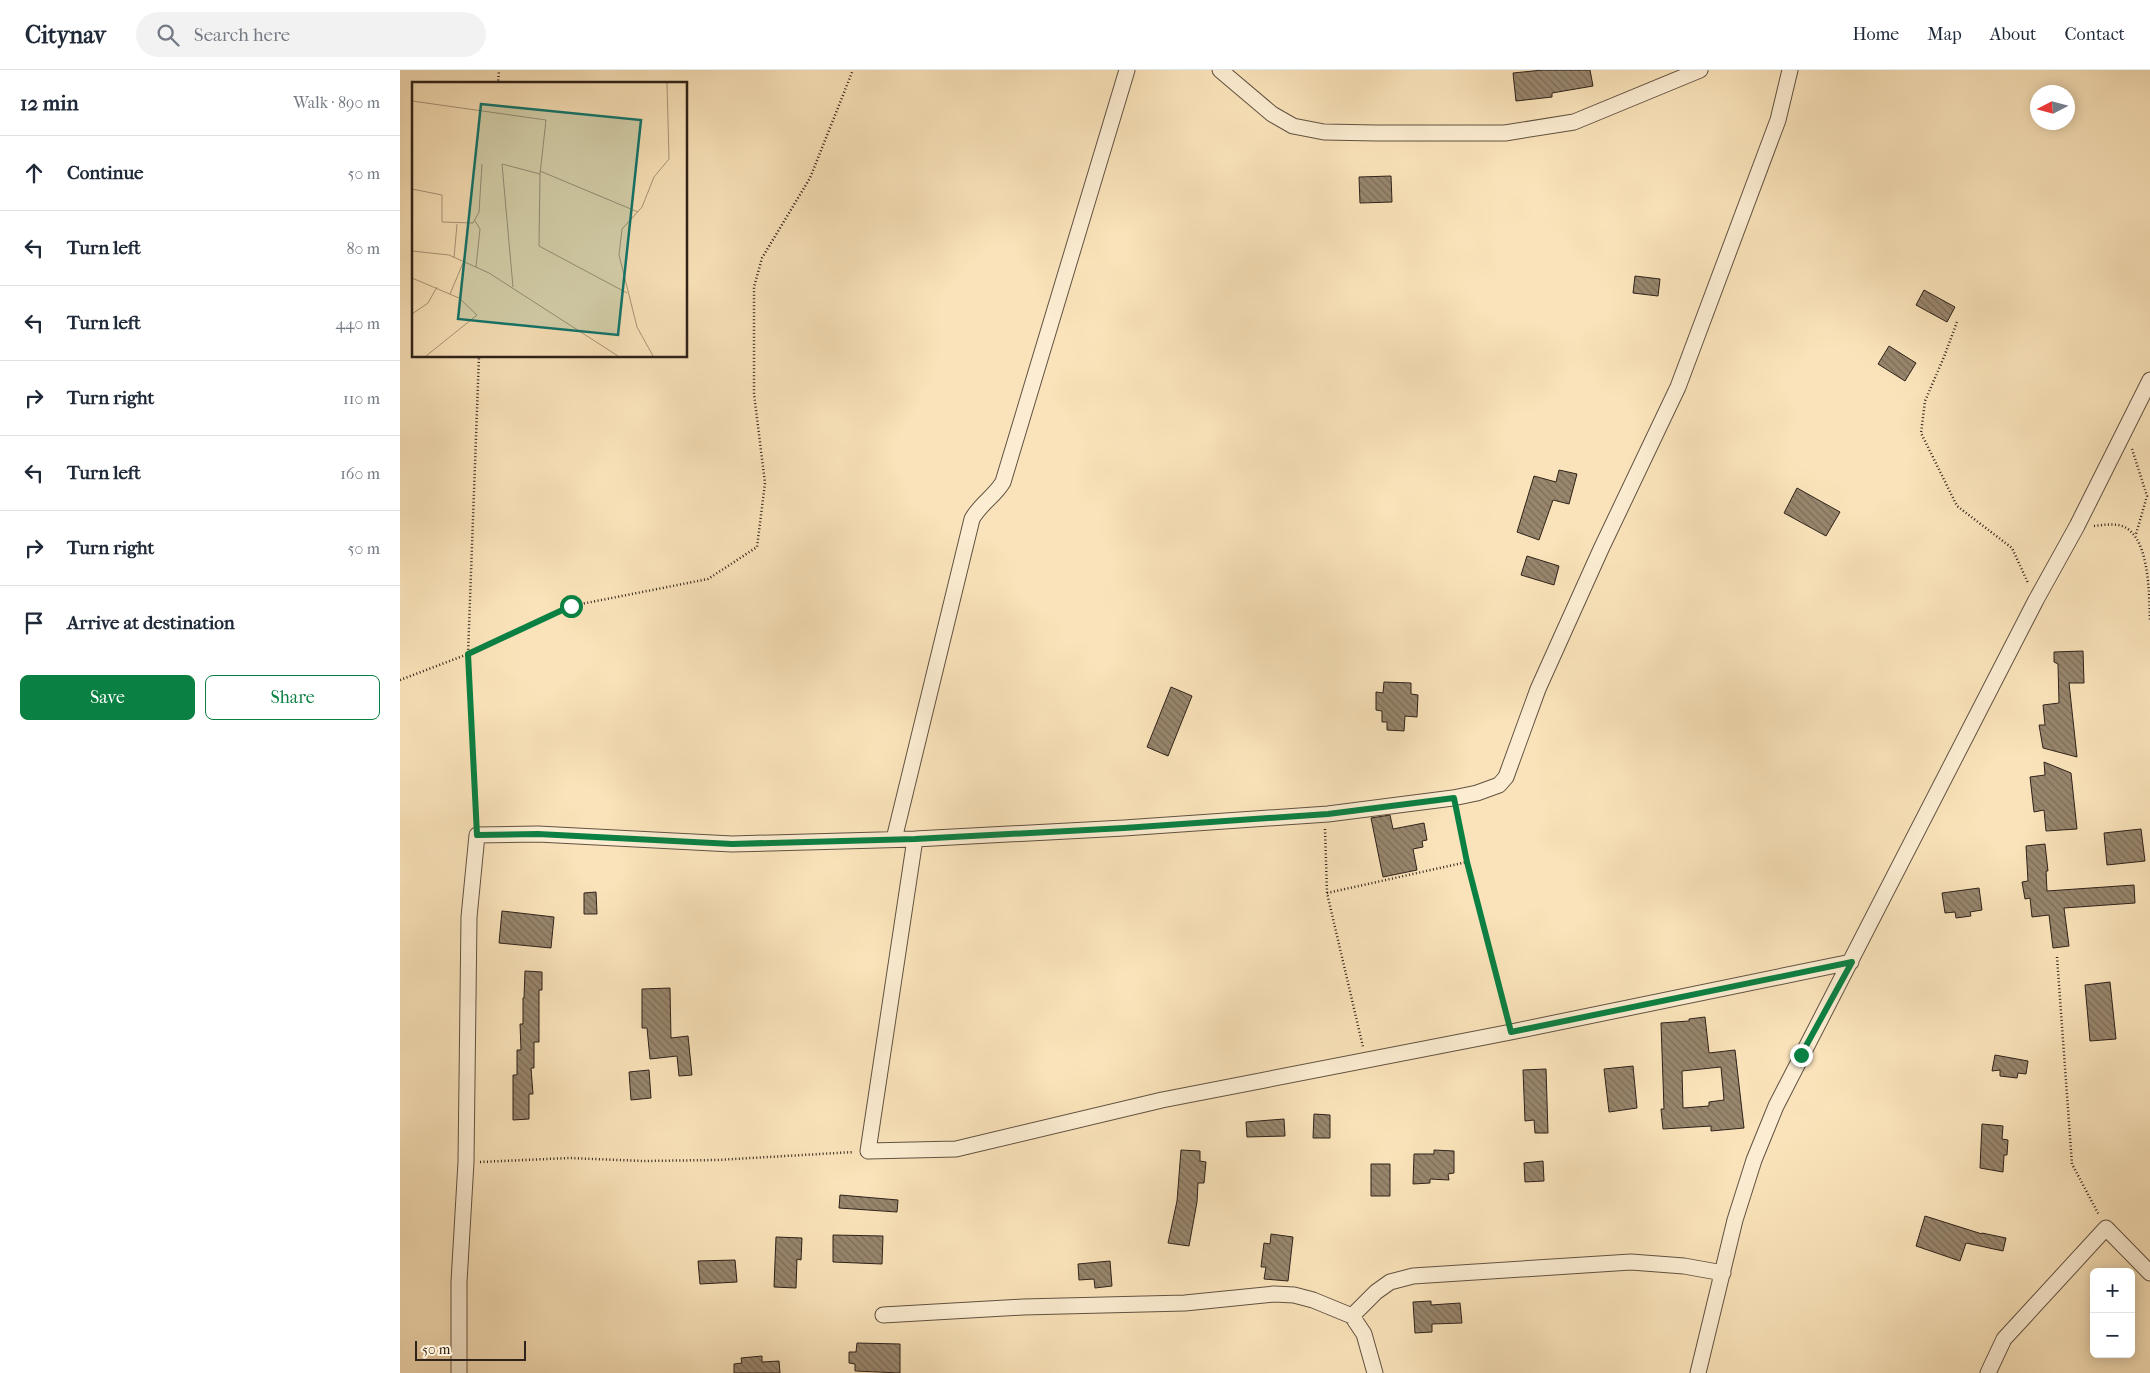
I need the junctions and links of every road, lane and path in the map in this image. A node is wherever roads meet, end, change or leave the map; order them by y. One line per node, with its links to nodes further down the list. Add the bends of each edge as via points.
1 (853, 70): 14 (path, via 810,178 762,258 754,287 754,394 765,483 757,547 708,579 571,606)
2 (1127, 70): 19 (street, via 1003,482 972,519)
3 (1220, 70): 4 (street, via 1272,114 1293,126 1324,132 1395,133 1505,132 1574,122)
4 (1700, 70)
5 (1790, 70): 16 (street, via 1778,120 1678,387 1538,689 1506,777 1499,785)
6 (1957, 322): 12 (path, via 1925,401 1921,433 1957,506 2012,548)
7 (479, 358): 14 (path)
8 (2150, 380): 9 (street)
9 (2126, 428): 10 (street); 11 (path, via 2147,496)
10 (2078, 526): 11 (path, via 2119,525); 12 (street)
11 (2136, 534): 13 (path, via 2146,553)
12 (2036, 600): 24 (street)
13 (2150, 621)
14 (468, 654): 15 (path); 18 (path)
15 (400, 680)
16 (1454, 798): 17 (street); 21 (path)
17 (1328, 814): 20 (street); 22 (path, via 1324,832)
18 (477, 835): 19 (street, via 538,834 732,844); 28 (street, via 468,917)
19 (894, 839): 20 (street)
20 (915, 839): 27 (street)
21 (1467, 862): 22 (path); 25 (path)
22 (1327, 893): 26 (path)
23 (2057, 957): 29 (path, via 2072,1164)
24 (1852, 962): 25 (street); 31 (street, via 1801,1055 1773,1115 1752,1168)
25 (1511, 1032): 26 (street)
26 (1366, 1060): 27 (street, via 1162,1100 956,1148)
27 (868, 1151): 28 (path, via 718,1160 569,1158)
28 (466, 1162): 34 (street, via 459,1282)
29 (2106, 1228): 30 (street); 37 (street, via 2004,1339)
30 (2150, 1273)
31 (1723, 1274): 33 (street, via 1684,1266 1631,1262 1413,1276 1390,1282); 36 (street)
32 (883, 1315): 33 (street, via 1185,1303 1274,1294 1313,1300)
33 (1352, 1316): 35 (street, via 1364,1334)
34 (459, 1373)
35 (1375, 1373)
36 (1698, 1373)
37 (1988, 1373)

